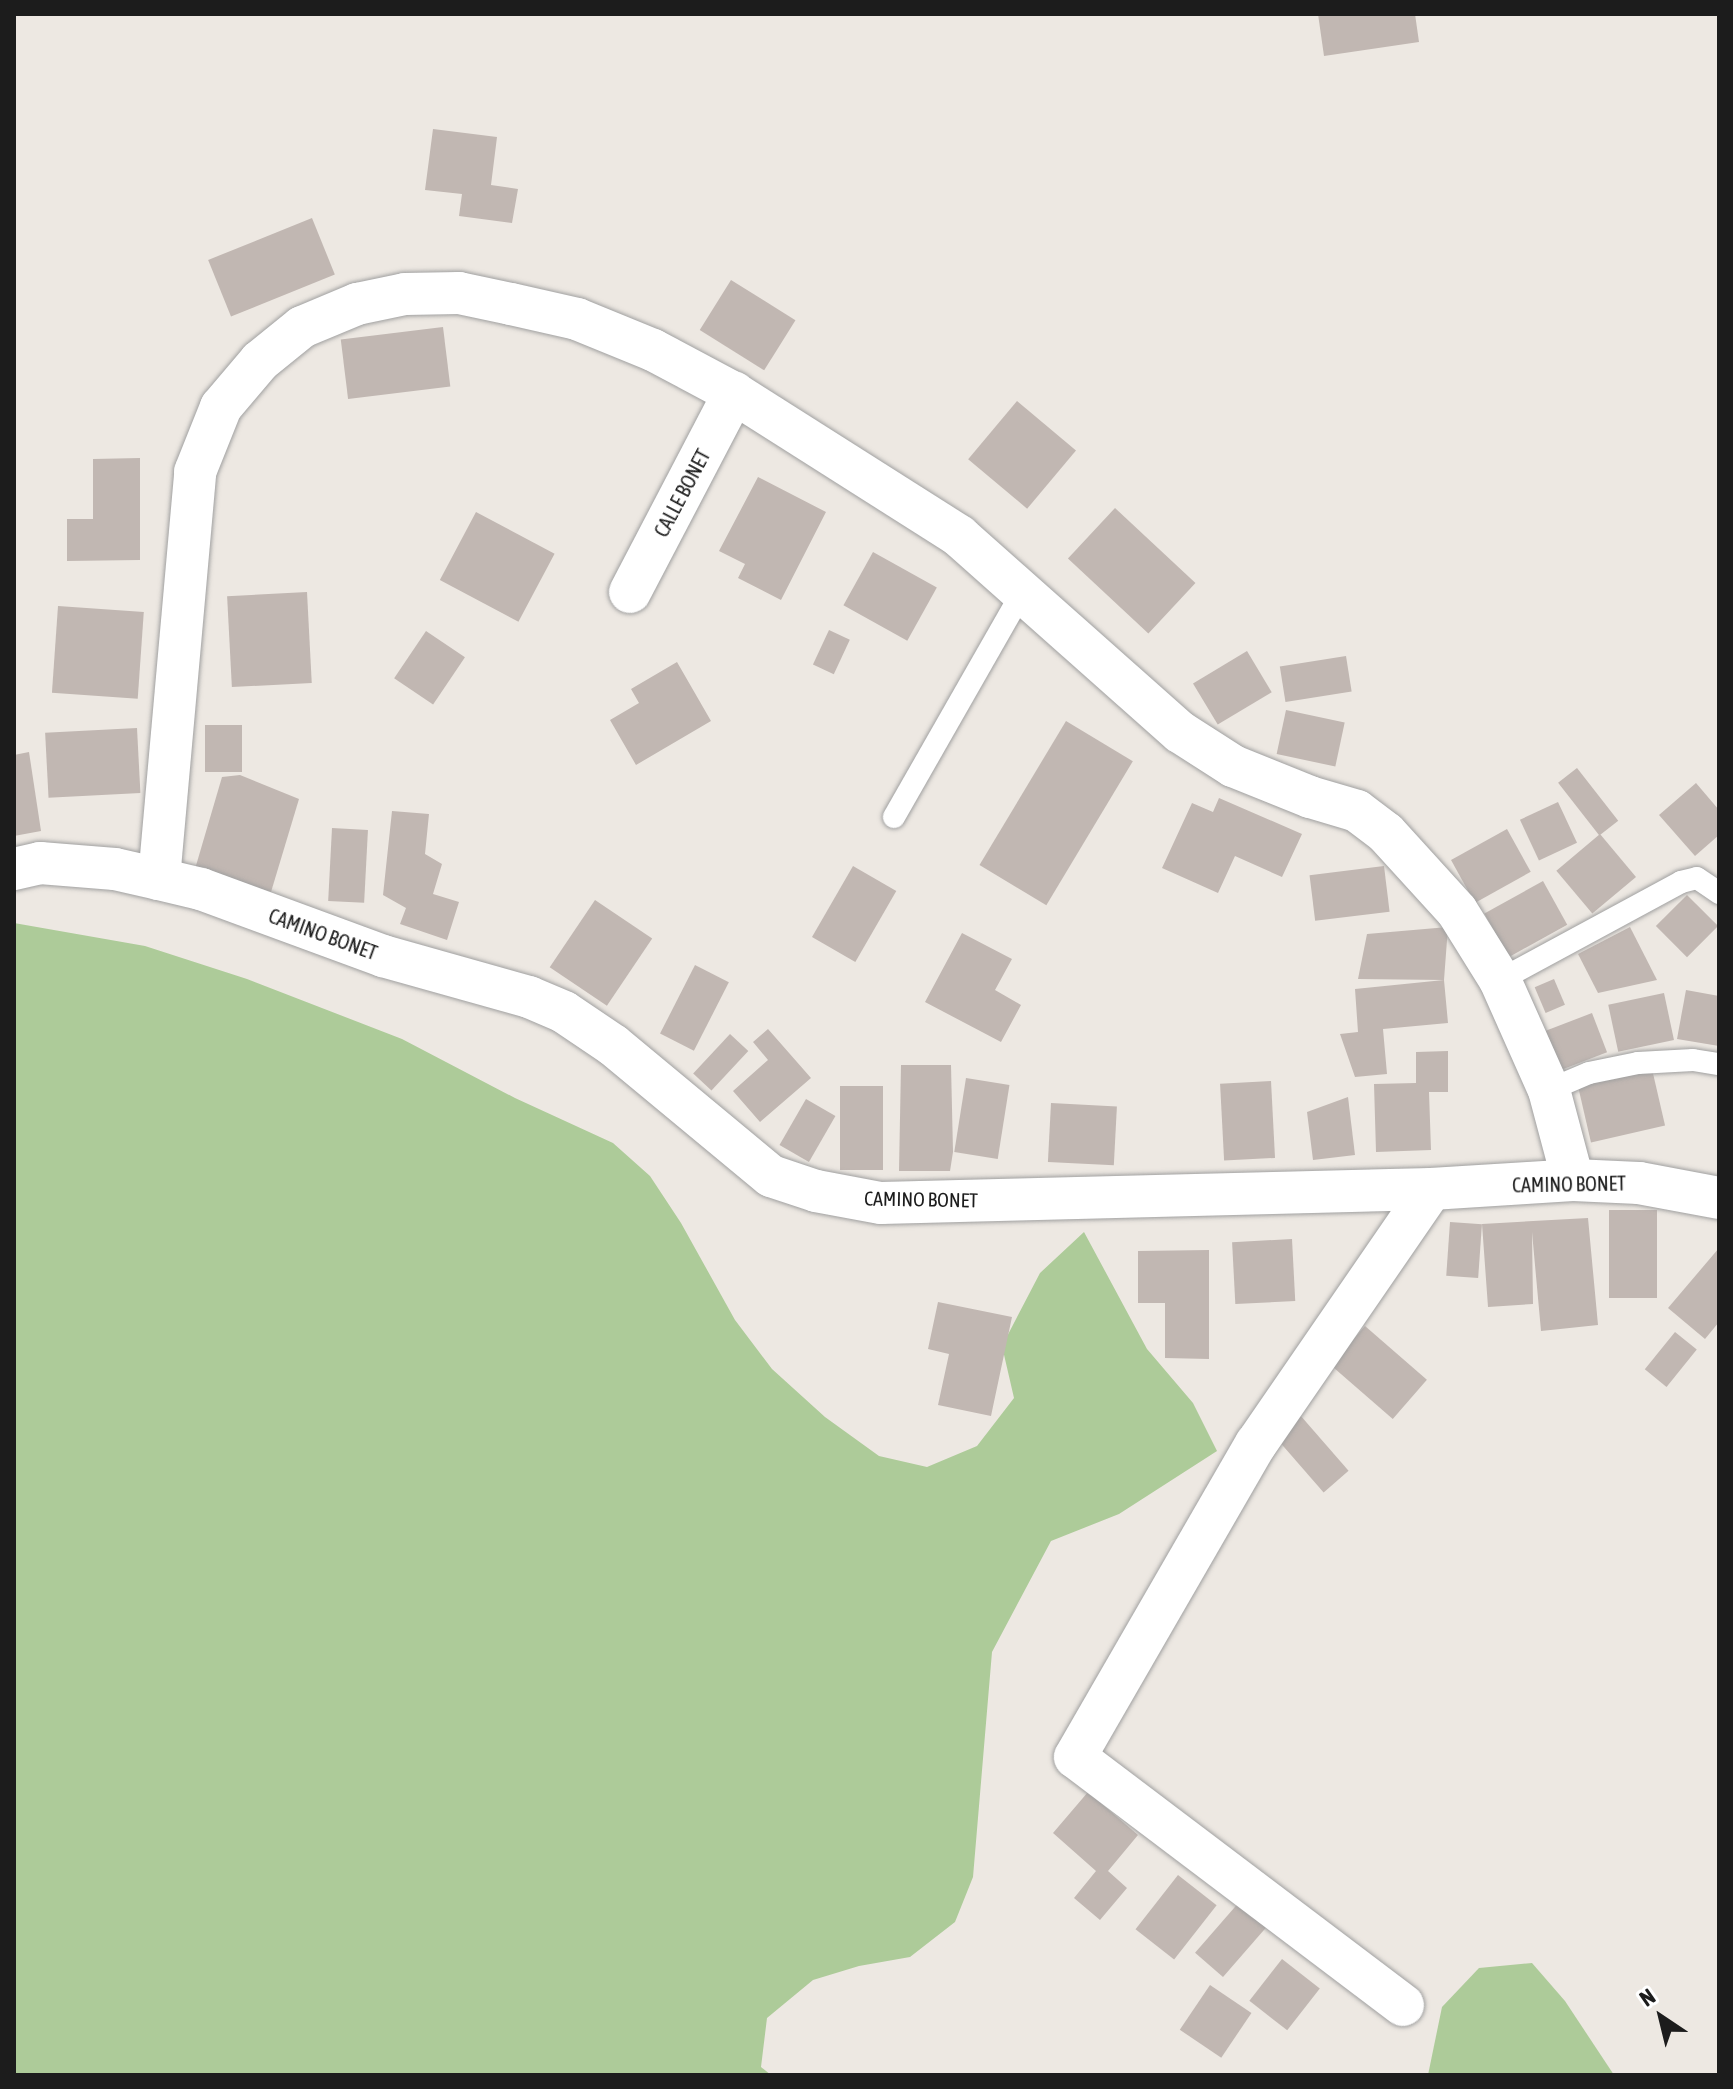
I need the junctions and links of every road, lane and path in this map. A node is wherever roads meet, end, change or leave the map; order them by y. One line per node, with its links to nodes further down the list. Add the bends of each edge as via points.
1 (734, 393): 2 (street, CALLE BONET); 3 (street, via 959,536); 6 (street, via 653,350 577,319 459,293 405,294 357,304 302,327 260,361 221,407 195,472)
2 (630, 592)
3 (1021, 594): 4 (lane); 8 (street, via 1180,732 1233,766 1357,811 1386,833 1457,911)
4 (894, 817)
5 (14, 869): 6 (street, CAMINO BONET, via 40,863 115,869)
6 (159, 879): 12 (street, CAMINO BONET, via 564,1012 613,1045 771,1176 816,1191 881,1203)
7 (1719, 893): 8 (lane, via 1697,878 1681,882)
8 (1500, 980): 10 (street)
9 (1719, 1064): 10 (lane, via 1638,1063 1589,1073)
10 (1549, 1090): 11 (street)
11 (1573, 1180): 12 (street, CAMINO BONET); 13 (street, CAMINO BONET, via 1639,1183)
12 (1431, 1189): 14 (street, via 1256,1444 1075,1757)
13 (1719, 1198)
14 (1403, 2005)

